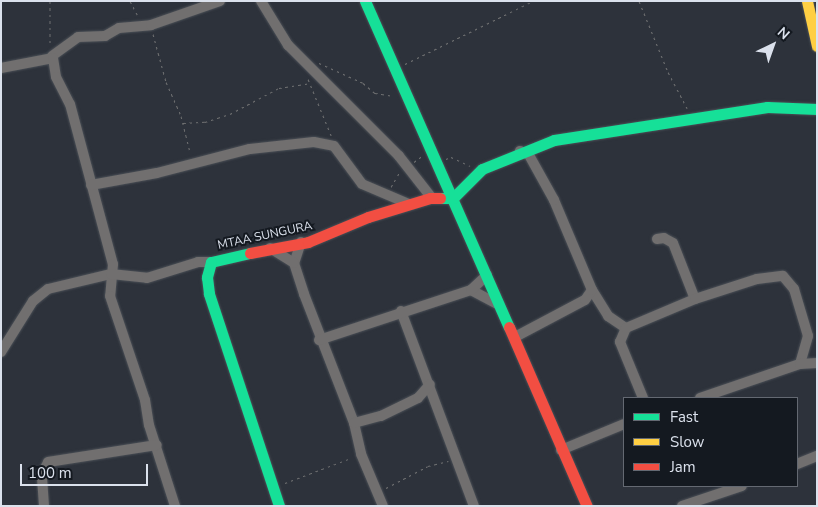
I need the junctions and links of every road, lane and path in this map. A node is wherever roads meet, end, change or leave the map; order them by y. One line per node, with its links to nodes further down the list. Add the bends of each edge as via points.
1 (50, 1): 11 (path)
2 (130, 1): 9 (path)
3 (220, 1): 9 (street, via 185,15)
4 (261, 1): 12 (street, via 282,38)
5 (365, 1): 14 (street)
6 (533, 1): 14 (path)
7 (639, 1): 18 (path)
8 (807, 1): 10 (street)
9 (145, 25): 11 (street, via 119,28 104,36 78,38); 19 (path, via 153,33 166,82)
10 (817, 46)
11 (52, 56): 13 (street); 27 (street, via 56,77 70,104)
12 (301, 58): 15 (path); 16 (path, via 337,70 374,93 389,97); 24 (street, via 374,130)
13 (1, 68)
14 (395, 69): 16 (street)
15 (310, 83): 19 (path, via 279,88 230,114 205,122); 20 (path)
16 (406, 94): 22 (street)
17 (817, 109): 18 (street, via 767,107)
18 (691, 120): 21 (street, via 569,138)
19 (182, 123): 23 (path)
20 (334, 146): 23 (street, via 314,142 289,143); 28 (street, via 362,184)
21 (520, 151): 25 (street); 40 (street, via 529,155 554,200)
22 (435, 157): 24 (path, via 423,155); 25 (path, via 451,157); 26 (street)
23 (194, 163): 27 (street)
24 (407, 168): 28 (path, via 397,175); 29 (street)
25 (482, 169): 30 (street)
26 (445, 177): 29 (street); 30 (street)
27 (91, 185): 37 (street, via 113,264)
28 (386, 194): 31 (street)
29 (431, 197): 30 (street, MTAA SUNGURA); 31 (street, MTAA SUNGURA)
30 (453, 198): 38 (street)
31 (409, 204): 33 (street, MTAA SUNGURA, via 368,216 331,235)
32 (657, 239): 42 (street, via 664,238 673,243)
33 (301, 242): 34 (street, MTAA SUNGURA); 36 (street)
34 (270, 248): 35 (street, MTAA SUNGURA); 36 (street)
35 (211, 262): 37 (street, via 198,262 147,278); 67 (street, MTAA SUNGURA, via 207,277 209,294)
36 (294, 262): 49 (street)
37 (111, 274): 51 (street, via 48,289 33,301); 60 (street, via 110,296)
38 (487, 275): 39 (street); 44 (street)
39 (471, 290): 44 (street); 45 (street)
40 (592, 290): 41 (street); 43 (street)
41 (585, 300): 43 (street); 48 (street)
42 (695, 300): 47 (street); 53 (street, via 757,280 784,276 794,289 808,336)
43 (599, 303): 46 (street)
44 (501, 306): 48 (street)
45 (401, 311): 49 (street); 54 (street)
46 (608, 316): 47 (street); 50 (street)
47 (626, 328): 50 (street)
48 (515, 337): 61 (street)
49 (319, 340): 58 (street)
50 (620, 342): 56 (street)
51 (1, 352)
52 (817, 363): 53 (street)
53 (800, 364): 55 (street)
54 (430, 384): 58 (street, via 411,402 381,416); 64 (street)
55 (729, 393): 57 (street)
56 (643, 397)
57 (706, 397)
58 (354, 423): 62 (street)
59 (623, 424): 61 (street)
60 (157, 445): 70 (street, via 48,462 42,474); 71 (street)
61 (561, 450): 75 (street)
62 (360, 454): 67 (path); 68 (street)
63 (817, 456): 65 (street)
64 (458, 458): 68 (path, via 428,466); 74 (street)
65 (798, 464)
66 (740, 487): 69 (street)
67 (272, 488): 72 (street, MTAA SUNGURA)
68 (379, 493): 73 (street)
69 (702, 502): 76 (street)
70 (44, 506)
71 (176, 506)
72 (279, 506)
73 (383, 506)
74 (474, 506)
75 (586, 506)
76 (682, 506)

